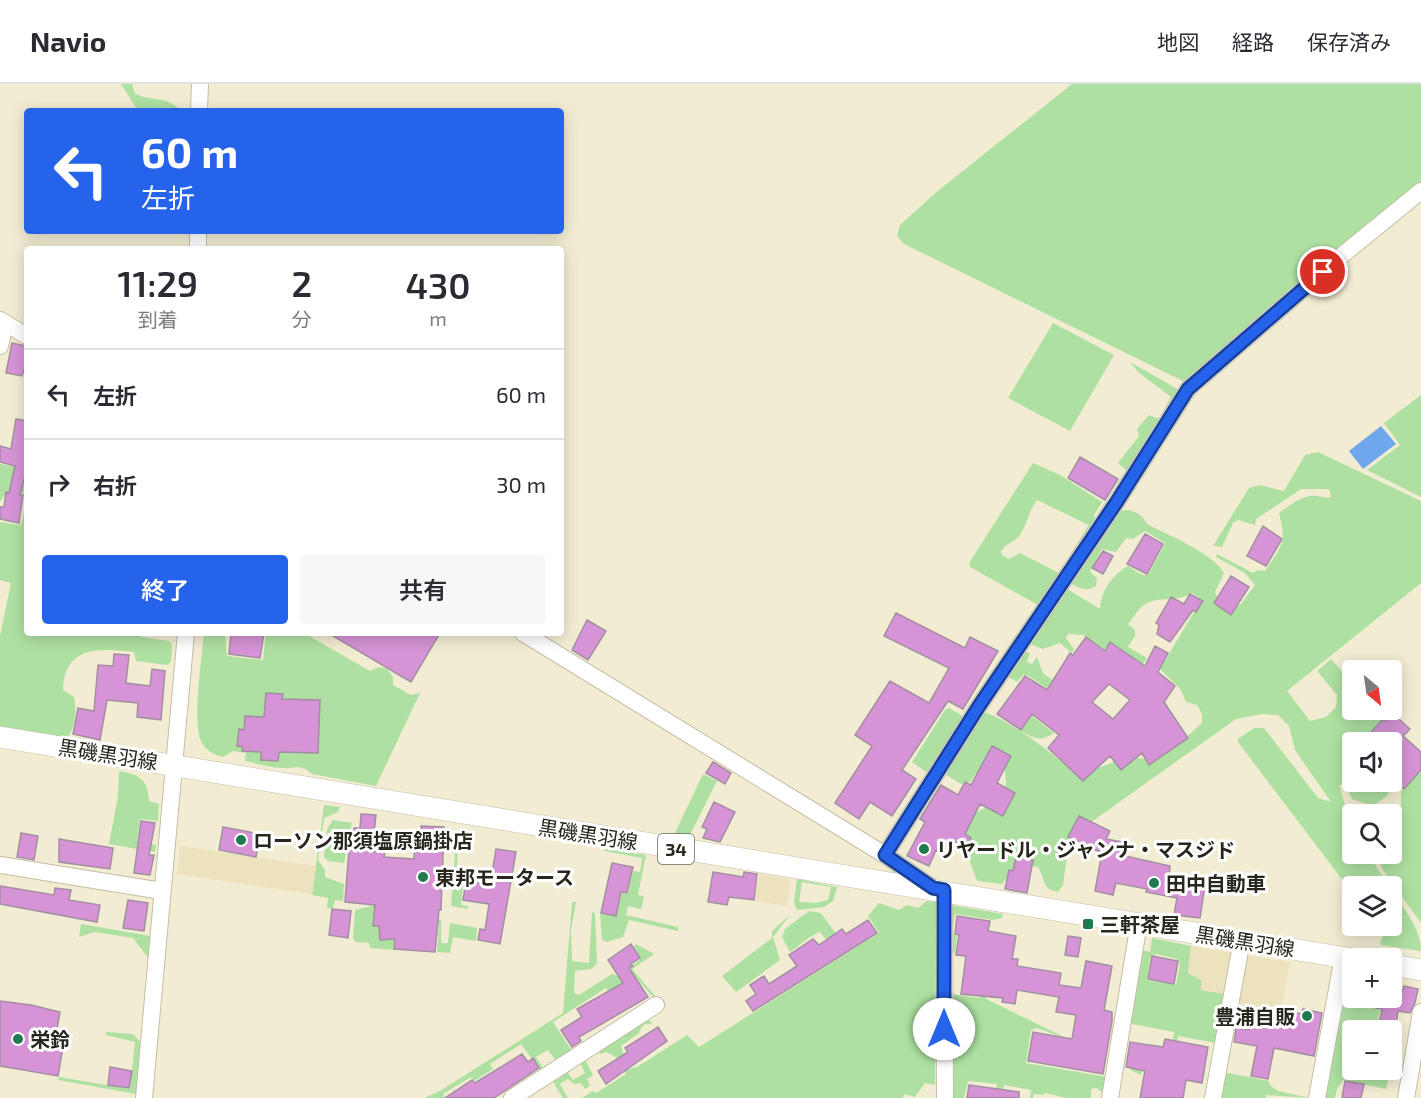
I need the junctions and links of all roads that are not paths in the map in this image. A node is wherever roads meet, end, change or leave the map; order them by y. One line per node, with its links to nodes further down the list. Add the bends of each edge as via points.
1 (200, 84): 2 (street)
2 (199, 108)
3 (1421, 191): 11 (street, via 1188,389)
4 (2, 322): 5 (street); 6 (street)
5 (24, 334)
6 (0, 346)
7 (186, 636): 10 (street)
8 (528, 636): 11 (street)
9 (0, 737): 10 (main road, 黒磯黒羽線 / 34)
10 (172, 765): 13 (main road, 黒磯黒羽線 / 34); 14 (street)
11 (885, 855): 13 (street)
12 (0, 865): 14 (street)
13 (938, 889): 15 (main road, 黒磯黒羽線 / 34); 25 (street)
14 (162, 891): 23 (street)
15 (1139, 923): 16 (main road, 黒磯黒羽線 / 34); 26 (street)
16 (1242, 940): 17 (main road, 黒磯黒羽線 / 34); 27 (street)
17 (1342, 957)
18 (1402, 967): 19 (main road)
19 (1421, 970)
20 (1342, 985): 28 (street)
21 (657, 1005): 24 (street)
22 (1421, 1012): 29 (street)
23 (144, 1098)
24 (512, 1098)
25 (945, 1098)
26 (1110, 1098)
27 (1213, 1098)
28 (1317, 1098)
29 (1406, 1098)

